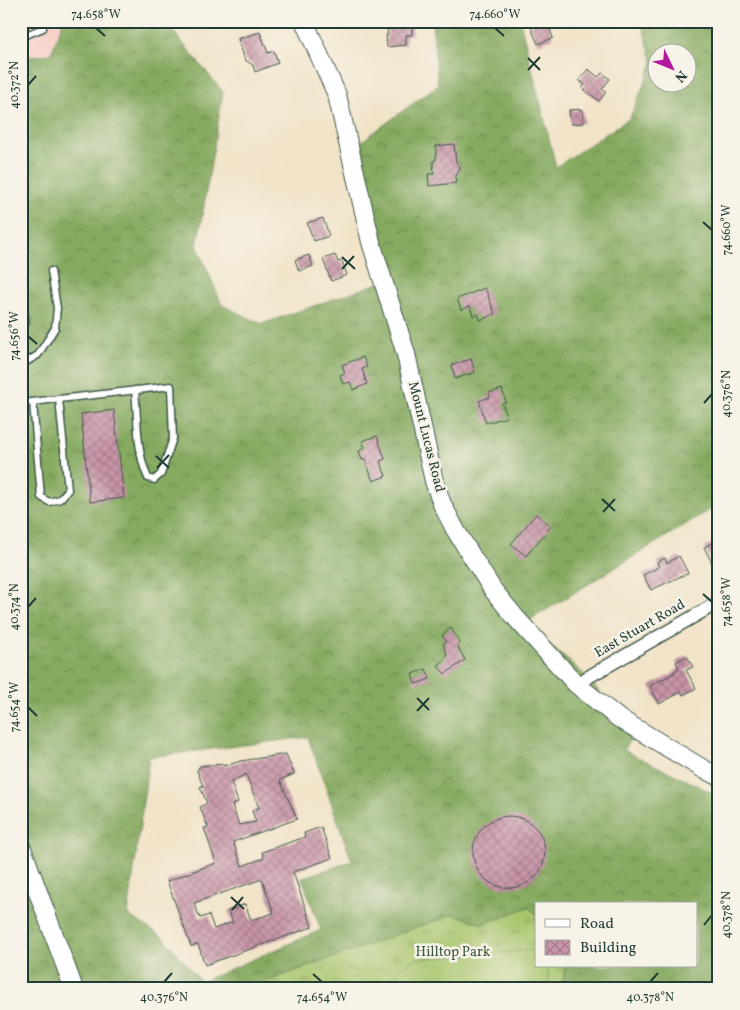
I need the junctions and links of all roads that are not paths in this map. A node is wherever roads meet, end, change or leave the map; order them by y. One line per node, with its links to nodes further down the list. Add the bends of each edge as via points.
1 (44, 21): 3 (lane, via 43,28)
2 (304, 21): 11 (street, Mount Lucas Road, via 337,94 371,242 406,354 442,504 464,546 493,590)
3 (21, 37)
4 (50, 271): 5 (lane, via 57,308 55,328 38,355)
5 (21, 365)
6 (135, 390): 6 (lane, via 171,386 173,438 162,474 154,480 148,478 144,470); 7 (lane)
7 (59, 399): 8 (lane); 8 (lane, via 68,490 60,499 49,502 41,497)
8 (33, 402): 9 (lane)
9 (21, 403)
10 (719, 602): 11 (street, East Stuart Road)
11 (576, 684): 12 (street, Mount Lucas Road, via 617,717)
12 (719, 776)
13 (21, 846): 14 (street)
14 (74, 989)

